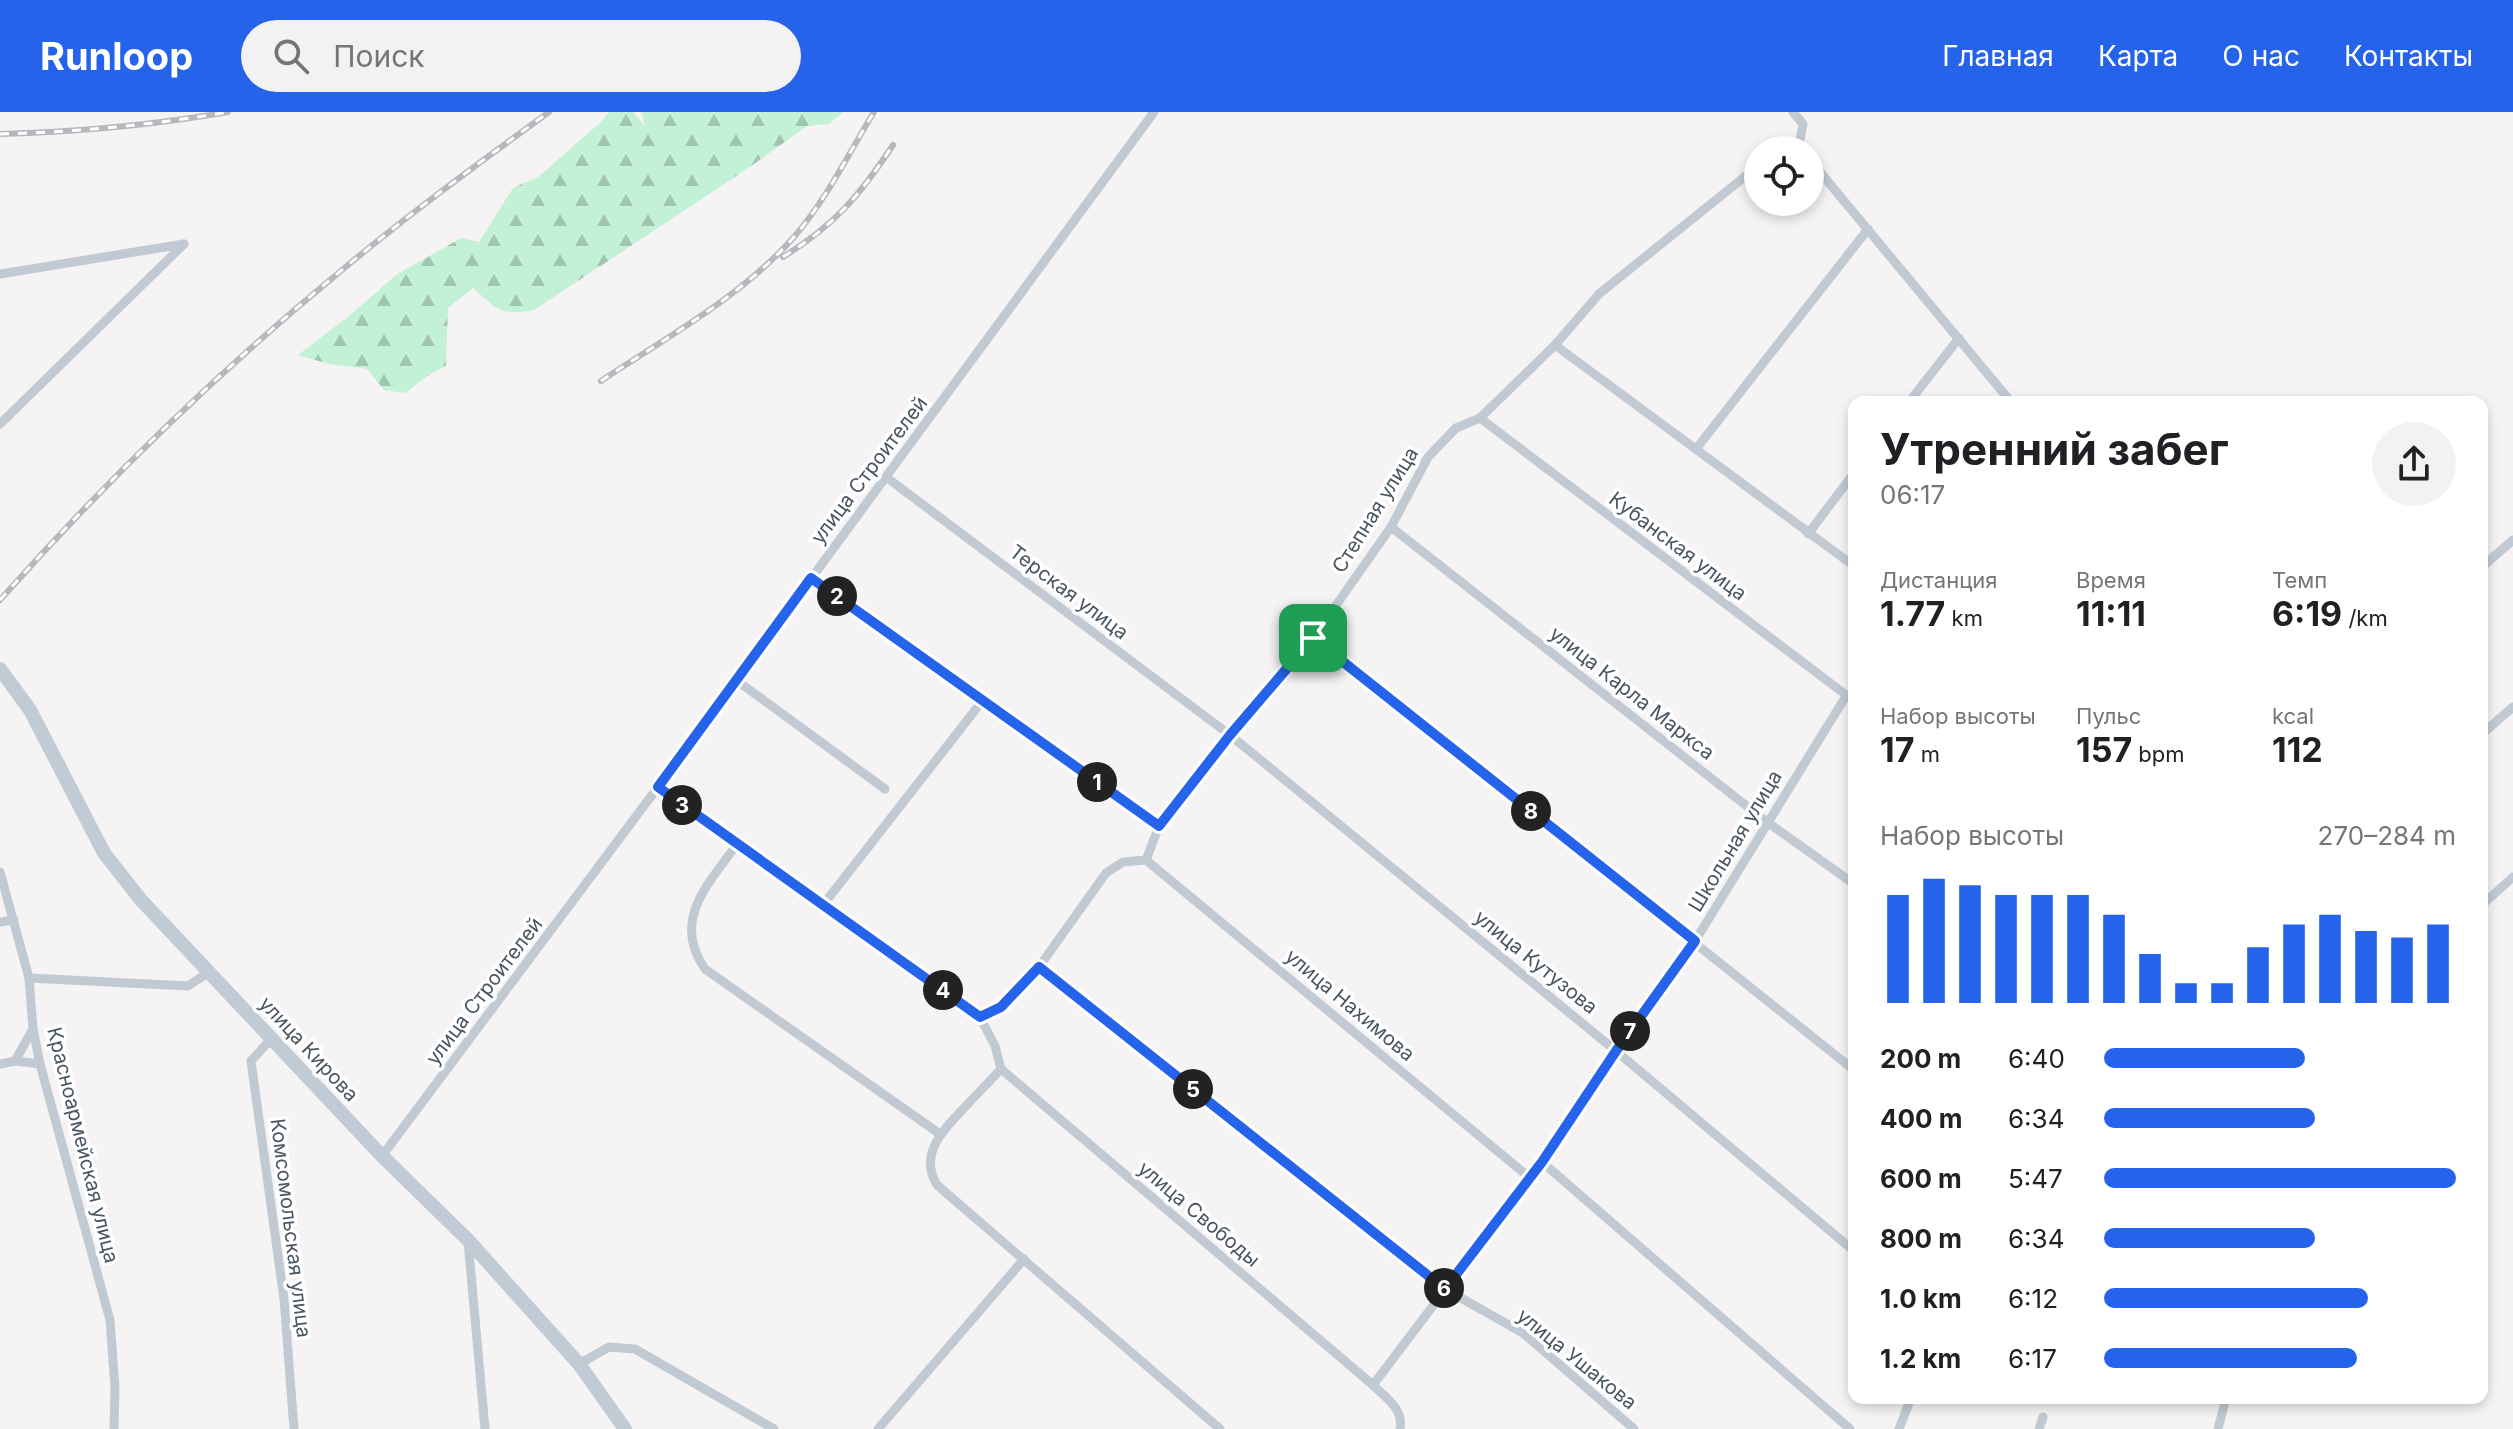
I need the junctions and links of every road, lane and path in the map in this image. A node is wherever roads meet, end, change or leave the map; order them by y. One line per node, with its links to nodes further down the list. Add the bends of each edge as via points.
1 (1154, 112): 15 (street, улица Строителей)
2 (1793, 112): 3 (street, via 1803,124)
3 (1800, 136)
4 (1744, 177): 9 (street, Степная улица, via 1599,294)
5 (1824, 177): 6 (street)
6 (1868, 229): 8 (street); 14 (street)
7 (0, 274): 13 (street, via 184,244)
8 (1959, 338): 10 (street); 11 (street)
9 (1555, 345): 12 (street, Степная улица); 14 (street)
10 (1914, 396)
11 (2006, 396)
12 (1480, 418): 17 (street, Степная улица, via 1456,428 1428,457); 26 (street, Кубанская улица)
13 (0, 424)
14 (1696, 449): 18 (street)
15 (886, 477): 22 (street, улица Строителей); 31 (street, Терская улица)
16 (1848, 481): 18 (street)
17 (1391, 527): 23 (street, Степная улица); 34 (street, улица Карла Маркса)
18 (1808, 534): 20 (street)
19 (2513, 540): 21 (street)
20 (1848, 562)
21 (2488, 562)
22 (811, 578): 25 (street, улица Строителей); 27 (street)
23 (1313, 638): 31 (street, Степная улица); 45 (street)
24 (0, 669): 47 (main road, улица Кирова, via 30,710 104,853)
25 (736, 680): 32 (street, улица Строителей); 33 (street)
26 (1848, 697)
27 (983, 700): 35 (street); 42 (street)
28 (1848, 702): 34 (street, Школьная улица)
29 (2513, 707): 30 (street)
30 (2488, 729)
31 (1230, 735): 35 (street, Степная улица); 52 (street, улица Кутузова)
32 (658, 787): 36 (street); 59 (street, улица Строителей)
33 (885, 789)
34 (1767, 822): 40 (street, улица Карла Маркса); 45 (street, Школьная улица)
35 (1159, 826): 37 (street, Степная улица)
36 (737, 844): 42 (street); 58 (street, via 694,910 691,935 698,959 714,977)
37 (1146, 860): 46 (street, via 1123,862 1106,873); 61 (street, улица Нахимова)
38 (0, 872): 43 (street, Красноармейская улица)
39 (2513, 877): 41 (street)
40 (1848, 880)
41 (2488, 900)
42 (823, 905): 49 (street)
43 (14, 920): 44 (street); 48 (street, Красноармейская улица)
44 (0, 922)
45 (1695, 941): 52 (street, Школьная улица); 56 (street)
46 (1039, 967): 49 (street, via 1001,1007); 65 (street, улица Ушакова)
47 (209, 972): 48 (street, via 188,986); 51 (main road, улица Кирова)
48 (29, 978): 50 (street, Красноармейская улица)
49 (980, 1017): 57 (street)
50 (33, 1029): 53 (street); 55 (street, Красноармейская улица)
51 (271, 1039): 59 (main road, улица Кирова); 72 (street, Комсомольская улица, via 251,1061 284,1299)
52 (1616, 1051): 60 (street, Школьная улица); 63 (street, улица Кутузова)
53 (15, 1061): 54 (street); 55 (street)
54 (0, 1064)
55 (40, 1064): 71 (street, Красноармейская улица, via 110,1320)
56 (1848, 1065)
57 (1001, 1069): 58 (street); 67 (street, улица Свободы)
58 (940, 1134): 64 (street, via 931,1156 937,1185)
59 (382, 1156): 62 (main road, улица Кирова)
60 (1542, 1162): 61 (street, Школьная улица); 80 (street)
61 (1530, 1178): 65 (street, Школьная улица)
62 (468, 1240): 66 (main road, улица Кирова); 73 (street)
63 (1848, 1246)
64 (1024, 1259): 76 (street); 77 (street)
65 (1445, 1289): 67 (street, Школьная улица); 79 (street, улица Ушакова, via 1523,1333)
66 (579, 1364): 74 (main road, улица Кирова); 75 (street, via 609,1347 635,1349)
67 (1373, 1385): 78 (street, via 1399,1411)
68 (1909, 1404): 81 (street)
69 (2224, 1404): 83 (street)
70 (2043, 1417): 82 (street)
71 (114, 1429)
72 (294, 1429)
73 (485, 1429)
74 (625, 1429)
75 (774, 1429)
76 (878, 1429)
77 (1220, 1429)
78 (1400, 1429)
79 (1634, 1429)
80 (1850, 1429)
81 (1899, 1429)
82 (2039, 1429)
83 (2218, 1429)

